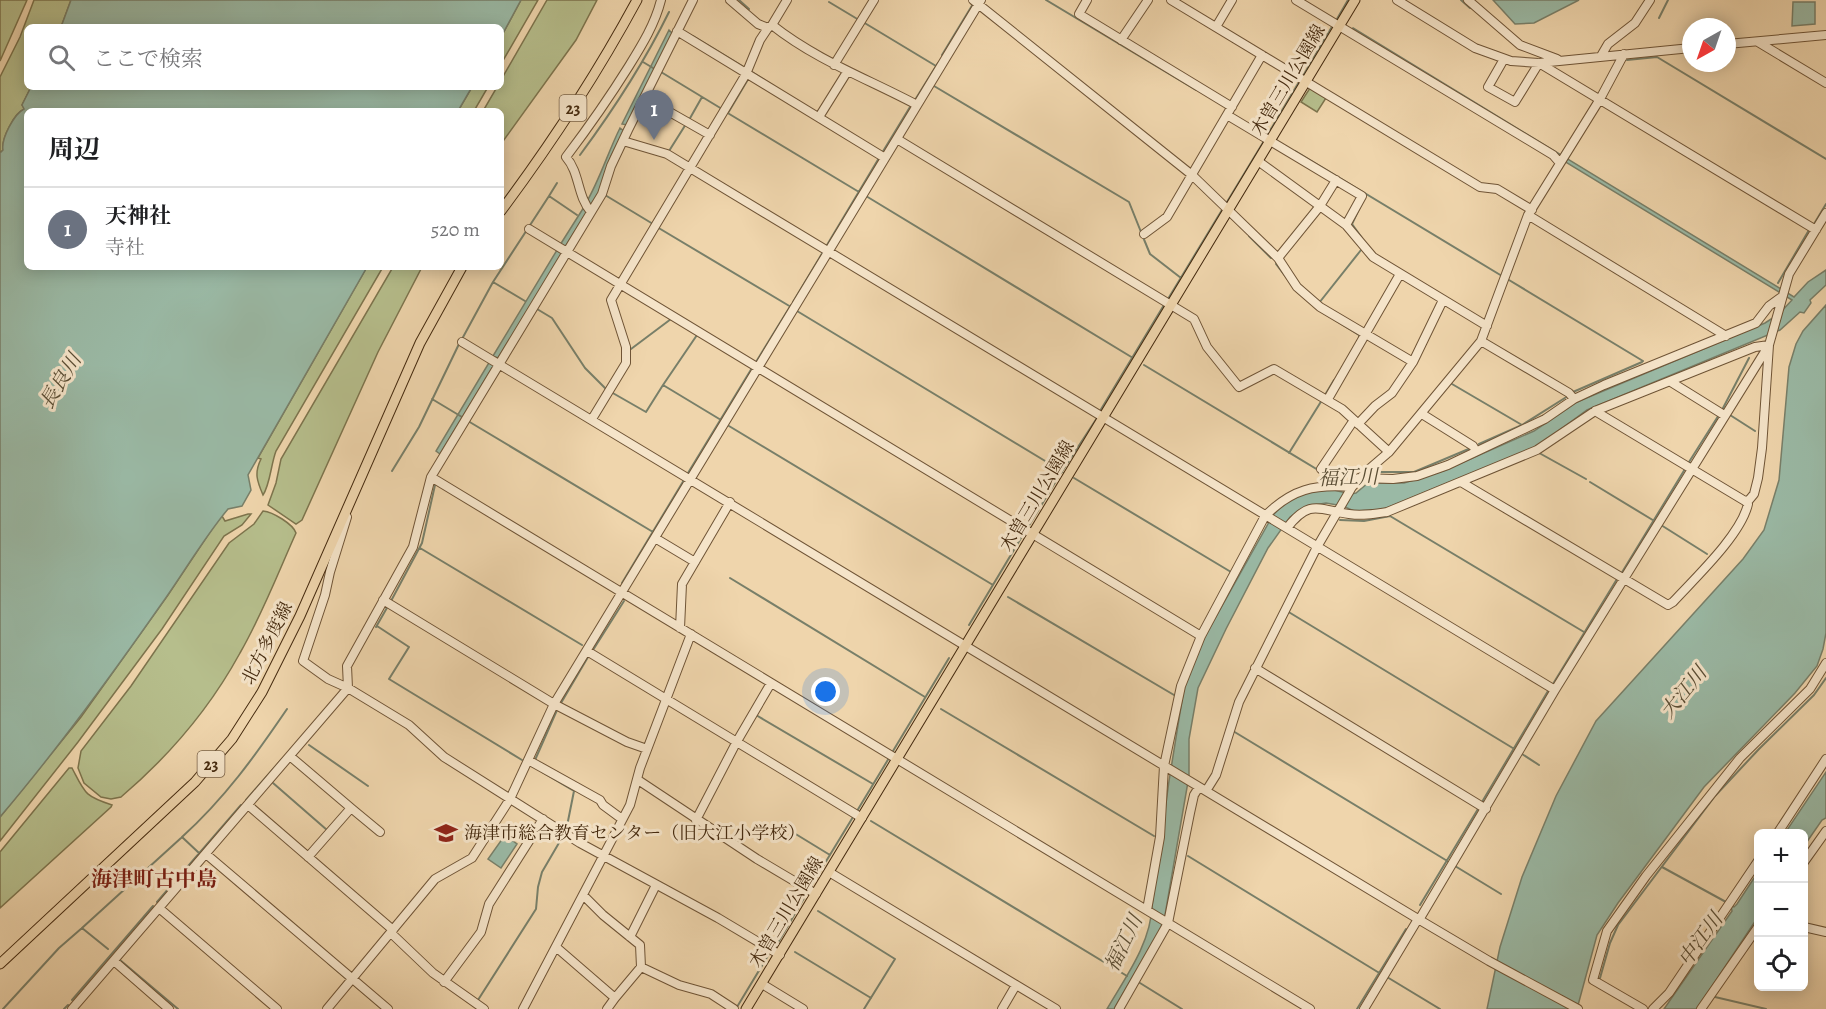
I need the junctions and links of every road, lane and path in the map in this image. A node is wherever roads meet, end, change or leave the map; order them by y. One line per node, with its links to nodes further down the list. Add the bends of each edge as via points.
1 (637, 0): 53 (main road, 23, via 582,95)
2 (661, 0): 55 (street, via 639,49 566,157)
3 (693, 0): 20 (street)
4 (730, 0): 18 (street, via 758,24)
5 (787, 0): 18 (street)
6 (874, 0): 32 (street)
7 (1088, 0): 22 (street, via 1079,14)
8 (1148, 0): 22 (street)
9 (1171, 0): 19 (street)
10 (1232, 0): 19 (street)
11 (1296, 0): 17 (street)
12 (1355, 0): 17 (main road, 木曽三川公園線)
13 (1397, 0): 29 (street, via 1475,48)
14 (1468, 0): 30 (street, via 1520,45)
15 (1650, 0): 28 (street, via 1635,23 1608,44)
16 (977, 1): 39 (street); 50 (street)
17 (1340, 26): 35 (main road, 木曽三川公園線); 47 (street)
18 (770, 27): 32 (street); 34 (street)
19 (1216, 27): 27 (street)
20 (677, 31): 34 (street); 37 (street)
21 (1826, 35): 23 (street)
22 (1121, 40): 40 (street)
23 (1757, 41): 24 (street); 36 (street)
24 (1736, 43)
25 (1682, 49): 26 (street)
26 (1624, 54): 28 (street); 38 (street)
27 (1262, 55): 35 (street); 40 (street)
28 (1601, 56): 30 (street)
29 (1504, 59): 31 (street); 31 (street, via 1488,87 1515,102)
30 (1558, 59): 31 (street)
31 (1539, 63): 38 (street)
32 (834, 65): 33 (street)
33 (847, 72): 39 (street); 41 (street)
34 (746, 74): 41 (street); 42 (street)
35 (1307, 82): 45 (main road, 木曽三川公園線); 56 (street, via 1480,187 1497,189)
36 (1826, 83)
37 (645, 98): 42 (street); 44 (street)
38 (1600, 99): 47 (street); 60 (street)
39 (917, 105): 43 (street)
40 (1229, 111): 45 (street); 50 (street)
41 (819, 117): 46 (street)
42 (710, 135): 49 (street)
43 (897, 139): 46 (street); 70 (street)
44 (623, 141): 49 (street, via 668,154); 55 (street)
45 (1270, 141): 48 (main road, 木曽三川公園線); 51 (street)
46 (885, 158): 62 (street)
47 (1562, 160): 56 (street)
48 (1258, 161): 52 (street); 54 (main road, 木曽三川公園線)
49 (691, 168): 62 (street); 67 (street)
50 (1192, 175): 54 (street); 61 (street, via 1167,216)
51 (1336, 180): 52 (street); 58 (street, via 1362,196)
52 (1320, 206): 58 (street); 64 (street)
53 (504, 207)
54 (1229, 210): 64 (street); 70 (main road, 木曽三川公園線)
55 (591, 212): 63 (street)
56 (1530, 212): 71 (street); 73 (street)
57 (1826, 213): 60 (street)
58 (1346, 225): 66 (street, via 1366,251)
59 (529, 229): 63 (street)
60 (1816, 230): 68 (street)
61 (1144, 234)
62 (829, 251): 79 (street); 86 (street)
63 (567, 252): 67 (street); 77 (street)
64 (1278, 258): 72 (street, via 1297,287 1312,301)
65 (460, 270): 100 (main road, 北方多度線 / 23, via 420,343)
66 (1400, 273): 69 (street); 72 (street)
67 (620, 284): 79 (street); 87 (street, via 611,300 626,347 626,363)
68 (1782, 293): 73 (street, via 1756,323); 76 (street)
69 (1443, 300): 71 (street); 78 (street)
70 (1171, 305): 81 (street, via 1194,319 1207,347 1239,387 1274,369); 86 (main road, 木曽三川公園線)
71 (1487, 326): 74 (street)
72 (1364, 334): 78 (street); 81 (street)
73 (1726, 336): 82 (street)
74 (1481, 340): 82 (street); 85 (street)
75 (462, 342): 77 (street)
76 (1770, 342): 80 (street); 84 (street); 98 (street, via 1758,478 1754,494)
77 (499, 362): 87 (street); 93 (street)
78 (1413, 362): 88 (street, via 1392,393)
79 (758, 368): 94 (street); 104 (street)
80 (1671, 382): 83 (street); 84 (street)
81 (1328, 399): 88 (street)
82 (1574, 399): 89 (street, via 1545,419)
83 (1595, 411): 91 (street); 96 (street, via 1537,450)
84 (1722, 413): 91 (street)
85 (1422, 414): 89 (street); 90 (street)
86 (1103, 417): 102 (street); 104 (main road, 木曽三川公園線)
87 (592, 419): 94 (street)
88 (1356, 422): 90 (street); 92 (street)
89 (1476, 451): 95 (street, via 1417,476)
90 (1389, 452): 95 (street)
91 (1692, 468): 98 (street); 108 (street)
92 (1321, 470)
93 (431, 477): 109 (street); 110 (street, via 413,547)
94 (690, 478): 99 (street); 105 (street)
95 (1359, 478): 97 (street)
96 (1461, 482): 101 (street, via 1387,512 1365,516); 108 (street)
97 (1351, 488): 101 (street); 102 (street, via 1308,488 1283,500)
98 (1745, 501): 108 (street, via 1746,512 1735,530 1673,602 1664,604)
99 (730, 502): 107 (street); 114 (street)
100 (348, 509): 119 (street, via 303,661); 162 (main road, 北方多度線 / 23, via 296,625 232,739 180,797)
101 (1337, 511): 103 (street, via 1306,510); 106 (street)
102 (1266, 516): 103 (street); 113 (street)
103 (1286, 528): 106 (street)
104 (1034, 534): 113 (street); 114 (main road, 木曽三川公園線)
105 (655, 538): 107 (street); 109 (street)
106 (1317, 547): 117 (street); 120 (street)
107 (695, 562): 111 (street, via 682,584)
108 (1624, 580): 120 (street)
109 (622, 592): 111 (street); 115 (street)
110 (387, 603): 119 (street, via 347,666); 122 (street)
111 (680, 628): 112 (street)
112 (691, 634): 118 (street); 121 (street)
113 (1202, 636): 129 (street, via 1181,686)
114 (966, 647): 126 (main road, 木曽三川公園線); 129 (street)
115 (587, 651): 121 (street); 122 (street)
116 (1826, 663): 190 (street, via 1809,689 1740,758 1607,931 1593,980)
117 (1255, 668): 131 (street, via 1239,702 1216,775); 135 (street)
118 (771, 683): 123 (street); 126 (street)
119 (348, 688): 125 (street); 132 (street, via 409,725 444,757)
120 (1555, 690): 135 (street)
121 (666, 700): 123 (street); 124 (street)
122 (554, 704): 124 (street); 128 (street)
123 (736, 743): 136 (street); 139 (street)
124 (647, 749): 130 (street)
125 (291, 757): 133 (street); 134 (street)
126 (897, 759): 136 (main road, 木曽三川公園線); 153 (street)
127 (1826, 759): 140 (street)
128 (528, 760): 132 (street); 138 (street, via 600,800)
129 (1166, 767): 131 (street); 153 (street)
130 (638, 780): 138 (street); 139 (street)
131 (1202, 789): 154 (street); 155 (street, via 1194,795)
132 (510, 798): 137 (street); 157 (street, via 472,858 435,879)
133 (248, 806): 143 (street); 146 (street)
134 (351, 808): 142 (street); 146 (street)
135 (1486, 809): 154 (street)
136 (862, 818): 148 (main road, 木曽三川公園線)
137 (543, 819): 145 (street); 169 (street, via 489,904 481,932)
138 (622, 819): 145 (street)
139 (696, 820): 150 (street)
140 (1780, 829)
141 (1826, 831): 144 (street)
142 (380, 832)
143 (206, 854): 152 (street); 168 (street)
144 (1808, 855)
145 (603, 857): 149 (street); 151 (street)
146 (308, 858): 157 (street)
147 (1754, 867): 191 (street, via 1669,993)
148 (829, 872): 150 (main road, 木曽三川公園線); 171 (street)
149 (656, 885): 160 (street); 163 (street)
150 (816, 894): 163 (main road, 木曽三川公園線)
151 (584, 895): 160 (street); 161 (street)
152 (159, 908): 164 (street); 175 (street)
153 (1148, 911): 155 (street)
154 (1419, 920): 188 (street); 189 (street)
155 (1166, 922): 186 (street); 187 (street)
156 (1808, 928): 158 (street)
157 (392, 932): 168 (street); 169 (street)
158 (1826, 932)
159 (1754, 933): 192 (street)
160 (630, 937): 166 (street, via 640,945)
161 (556, 948): 172 (street); 179 (street)
162 (9, 955): 165 (main road, 北方多度線 / 23); 167 (main road)
163 (780, 955): 170 (main road, 木曽三川公園線)
164 (114, 961): 173 (street); 174 (street)
165 (0, 964)
166 (641, 967): 172 (street); 181 (street, via 679,985 711,994)
167 (0, 969)
168 (352, 979): 176 (street); 177 (street)
169 (444, 982): 178 (street)
170 (762, 984): 182 (main road, 木曽三川公園線); 183 (street)
171 (1016, 985): 184 (street); 185 (street)
172 (615, 998): 180 (street)
173 (75, 1008)
174 (169, 1009)
175 (277, 1009)
176 (327, 1009)
177 (388, 1009)
178 (484, 1009)
179 (523, 1009)
180 (607, 1009)
181 (734, 1009)
182 (747, 1009)
183 (803, 1009)
184 (1002, 1009)
185 (1056, 1009)
186 (1119, 1009)
187 (1310, 1009)
188 (1364, 1009)
189 (1578, 1009)
190 (1643, 1009)
191 (1653, 1009)
192 (1701, 1009)

